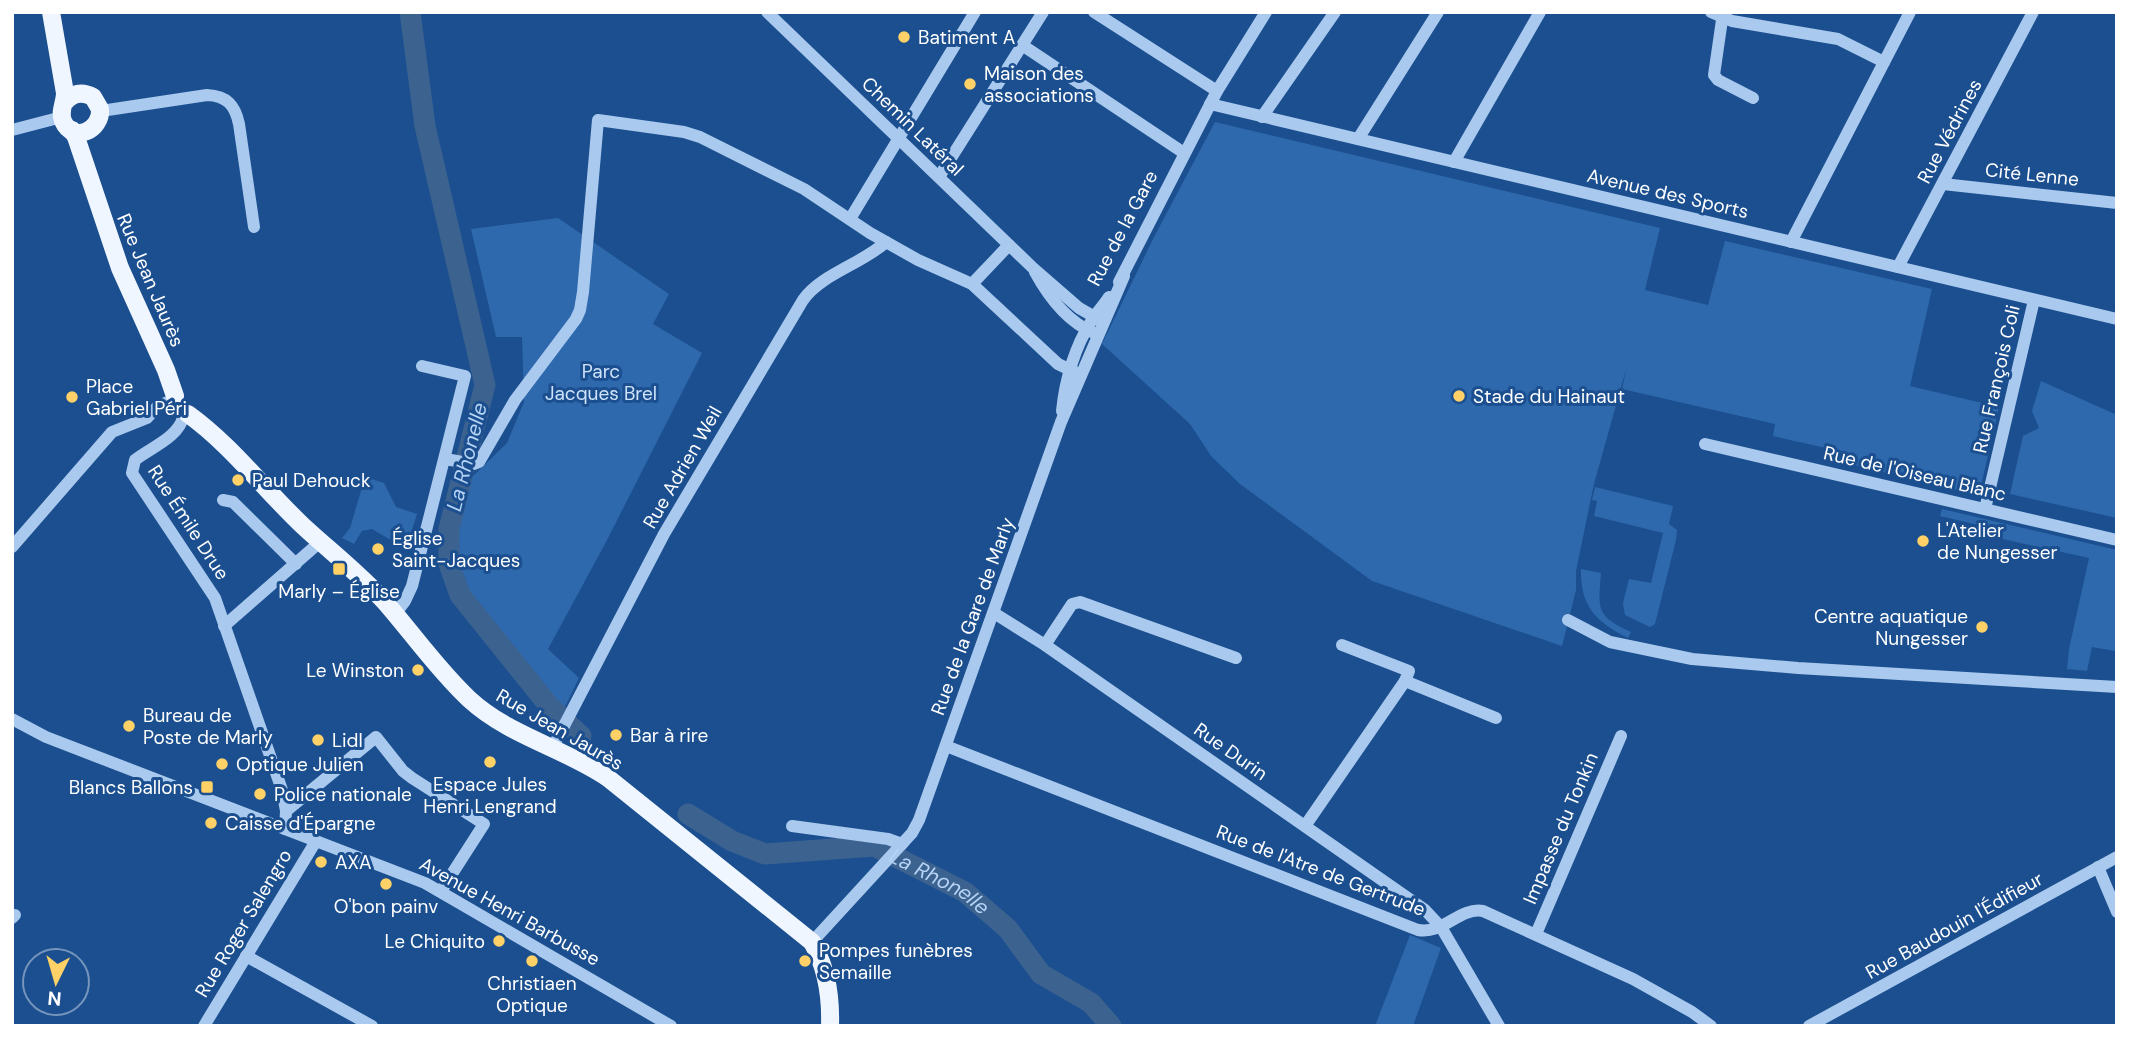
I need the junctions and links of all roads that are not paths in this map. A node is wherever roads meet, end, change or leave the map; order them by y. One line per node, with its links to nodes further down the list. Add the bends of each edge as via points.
1 (51, 12): 13 (main road, Rue Jean Jaurès)
2 (767, 12): 25 (street, Chemin Latéral)
3 (1043, 12): 14 (street)
4 (1094, 12): 16 (street)
5 (1266, 12): 16 (street, Rue de la Gare)
6 (1335, 12): 22 (street)
7 (1438, 12): 26 (street)
8 (1540, 12): 28 (street)
9 (1910, 12): 15 (street)
10 (2033, 12): 31 (street, Rue Védrines)
11 (971, 14): 25 (street)
12 (1719, 14): 15 (street, via 1742,23 1834,38); 18 (street, via 1714,75)
13 (56, 44): 17 (main road, Rue Jean Jaurès); 21 (main road, Rue Jean Jaurès)
14 (1022, 45): 27 (street); 29 (street)
15 (1884, 62): 36 (street)
16 (1217, 91): 19 (street, Rue de la Gare)
17 (83, 93): 20 (main road, Rue Jean Jaurès, via 94,98); 21 (main road, via 73,95)
18 (1753, 98)
19 (1210, 104): 22 (street, Avenue des Sports); 27 (street, Rue de la Gare)
20 (101, 111): 23 (main road, Rue Jean Jaurès); 34 (street, via 207,95 233,105)
21 (66, 116): 23 (main road, via 83,133); 24 (street); 30 (main road, Rue Jean Jaurès)
22 (1262, 117): 26 (street, Avenue des Sports)
23 (93, 129): 30 (main road, Rue Jean Jaurès)
24 (12, 130)
25 (897, 138): 29 (street, Chemin Latéral); 33 (street)
26 (1357, 139): 28 (street, Avenue des Sports)
27 (1184, 153): 42 (street, Rue de la Gare)
28 (1454, 162): 36 (street, Avenue des Sports)
29 (939, 177): 37 (street, Chemin Latéral)
30 (90, 179): 47 (main road, Rue Jean Jaurès, via 120,268 166,370)
31 (1944, 184): 32 (street, Cité Lenne); 38 (street, Rue Védrines)
32 (2117, 203)
33 (850, 219): 35 (street); 50 (street, via 796,184 709,140 598,120 580,310 515,400 479,462)
34 (254, 227)
35 (886, 242): 40 (street); 70 (street, Rue Adrien Weil, via 816,286 803,300 664,534)
36 (1791, 242): 38 (street, Avenue des Sports)
37 (1009, 245): 39 (street, Chemin Latéral); 40 (street)
38 (1898, 267): 41 (street, Avenue des Sports)
39 (1033, 268): 42 (street, Chemin Latéral, via 1079,308); 44 (street, Chemin Latéral, via 1051,298)
40 (972, 284): 46 (street, via 1056,361)
41 (2034, 300): 43 (street, Avenue des Sports); 52 (street, Rue François Coli)
42 (1099, 319): 44 (street, Rue de la Gare)
43 (2117, 319)
44 (1093, 333): 46 (street)
45 (422, 366): 50 (street, via 465,376)
46 (1076, 373): 57 (street, Rue de la Gare de Marly, via 1065,386 1061,422)
47 (172, 398): 48 (main road, Rue Jean Jaurès, via 180,398); 55 (street, via 147,418 112,432)
48 (185, 416): 54 (main road, Rue Jean Jaurès, via 206,429); 60 (street, Rue Émile Drue, via 173,432 135,460 132,473 212,593)
49 (1705, 444): 52 (street, Rue de l'Oiseau Blanc)
50 (450, 460): 58 (street, via 412,586)
51 (222, 500): 56 (street, via 233,502)
52 (1985, 509): 53 (street, Rue de l'Oiseau Blanc)
53 (2117, 540)
54 (320, 542): 56 (street); 58 (main road, Rue Jean Jaurès)
55 (12, 547)
56 (296, 564): 60 (street)
57 (994, 613): 61 (street, Rue Durin); 69 (street, Rue de la Gare de Marly)
58 (395, 614): 70 (main road, Rue Jean Jaurès, via 472,702 505,725)
59 (1568, 620): 65 (street, via 1610,642 1692,659)
60 (224, 626): 71 (street, Rue Émile Drue)
61 (1045, 645): 63 (street, via 1072,604 1080,602); 73 (street, Rue Durin)
62 (1342, 645): 64 (street, via 1409,671)
63 (1236, 658)
64 (1405, 681): 66 (street); 73 (street)
65 (2117, 687)
66 (1496, 718)
67 (12, 719): 74 (street, Avenue Henri Barbusse, via 46,737)
68 (1621, 736): 82 (street, Impasse du Tonkin)
69 (946, 746): 76 (street, Rue de la Gare de Marly, via 919,820); 81 (street, Rue de l'Atre de Gertrude, via 1413,928 1429,931)
70 (553, 747): 83 (main road, Rue Jean Jaurès, via 615,784)
71 (286, 811): 74 (street, Rue Émile Drue); 79 (street, via 376,737 402,771 484,824)
72 (792, 826): 76 (street, via 888,839)
73 (1306, 826): 81 (street, Rue Durin, via 1425,909)
74 (285, 829): 75 (street, Avenue Henri Barbusse)
75 (316, 841): 79 (street, Avenue Henri Barbusse); 84 (street, Rue Roger Salengro)
76 (900, 846): 83 (street, Rue de la Gare de Marly)
77 (2117, 857): 78 (street, Rue Baudouin l'Édifieur)
78 (2098, 867): 80 (street); 91 (street, Rue Baudouin l'Édifieur)
79 (441, 891): 87 (street, Avenue Henri Barbusse)
80 (2117, 912)
81 (1441, 927): 82 (street, Rue de l'Atre de Gertrude, via 1479,910); 89 (street, Rue Durin)
82 (1536, 934): 90 (street, Rue de l'Atre de Gertrude, via 1633,979)
83 (812, 942): 88 (main road, via 826,976)
84 (246, 956): 85 (street, Rue Roger Salengro); 86 (street)
85 (205, 1026)
86 (372, 1026)
87 (671, 1026)
88 (830, 1026)
89 (1499, 1026)
90 (1710, 1026)
91 (1809, 1026)

